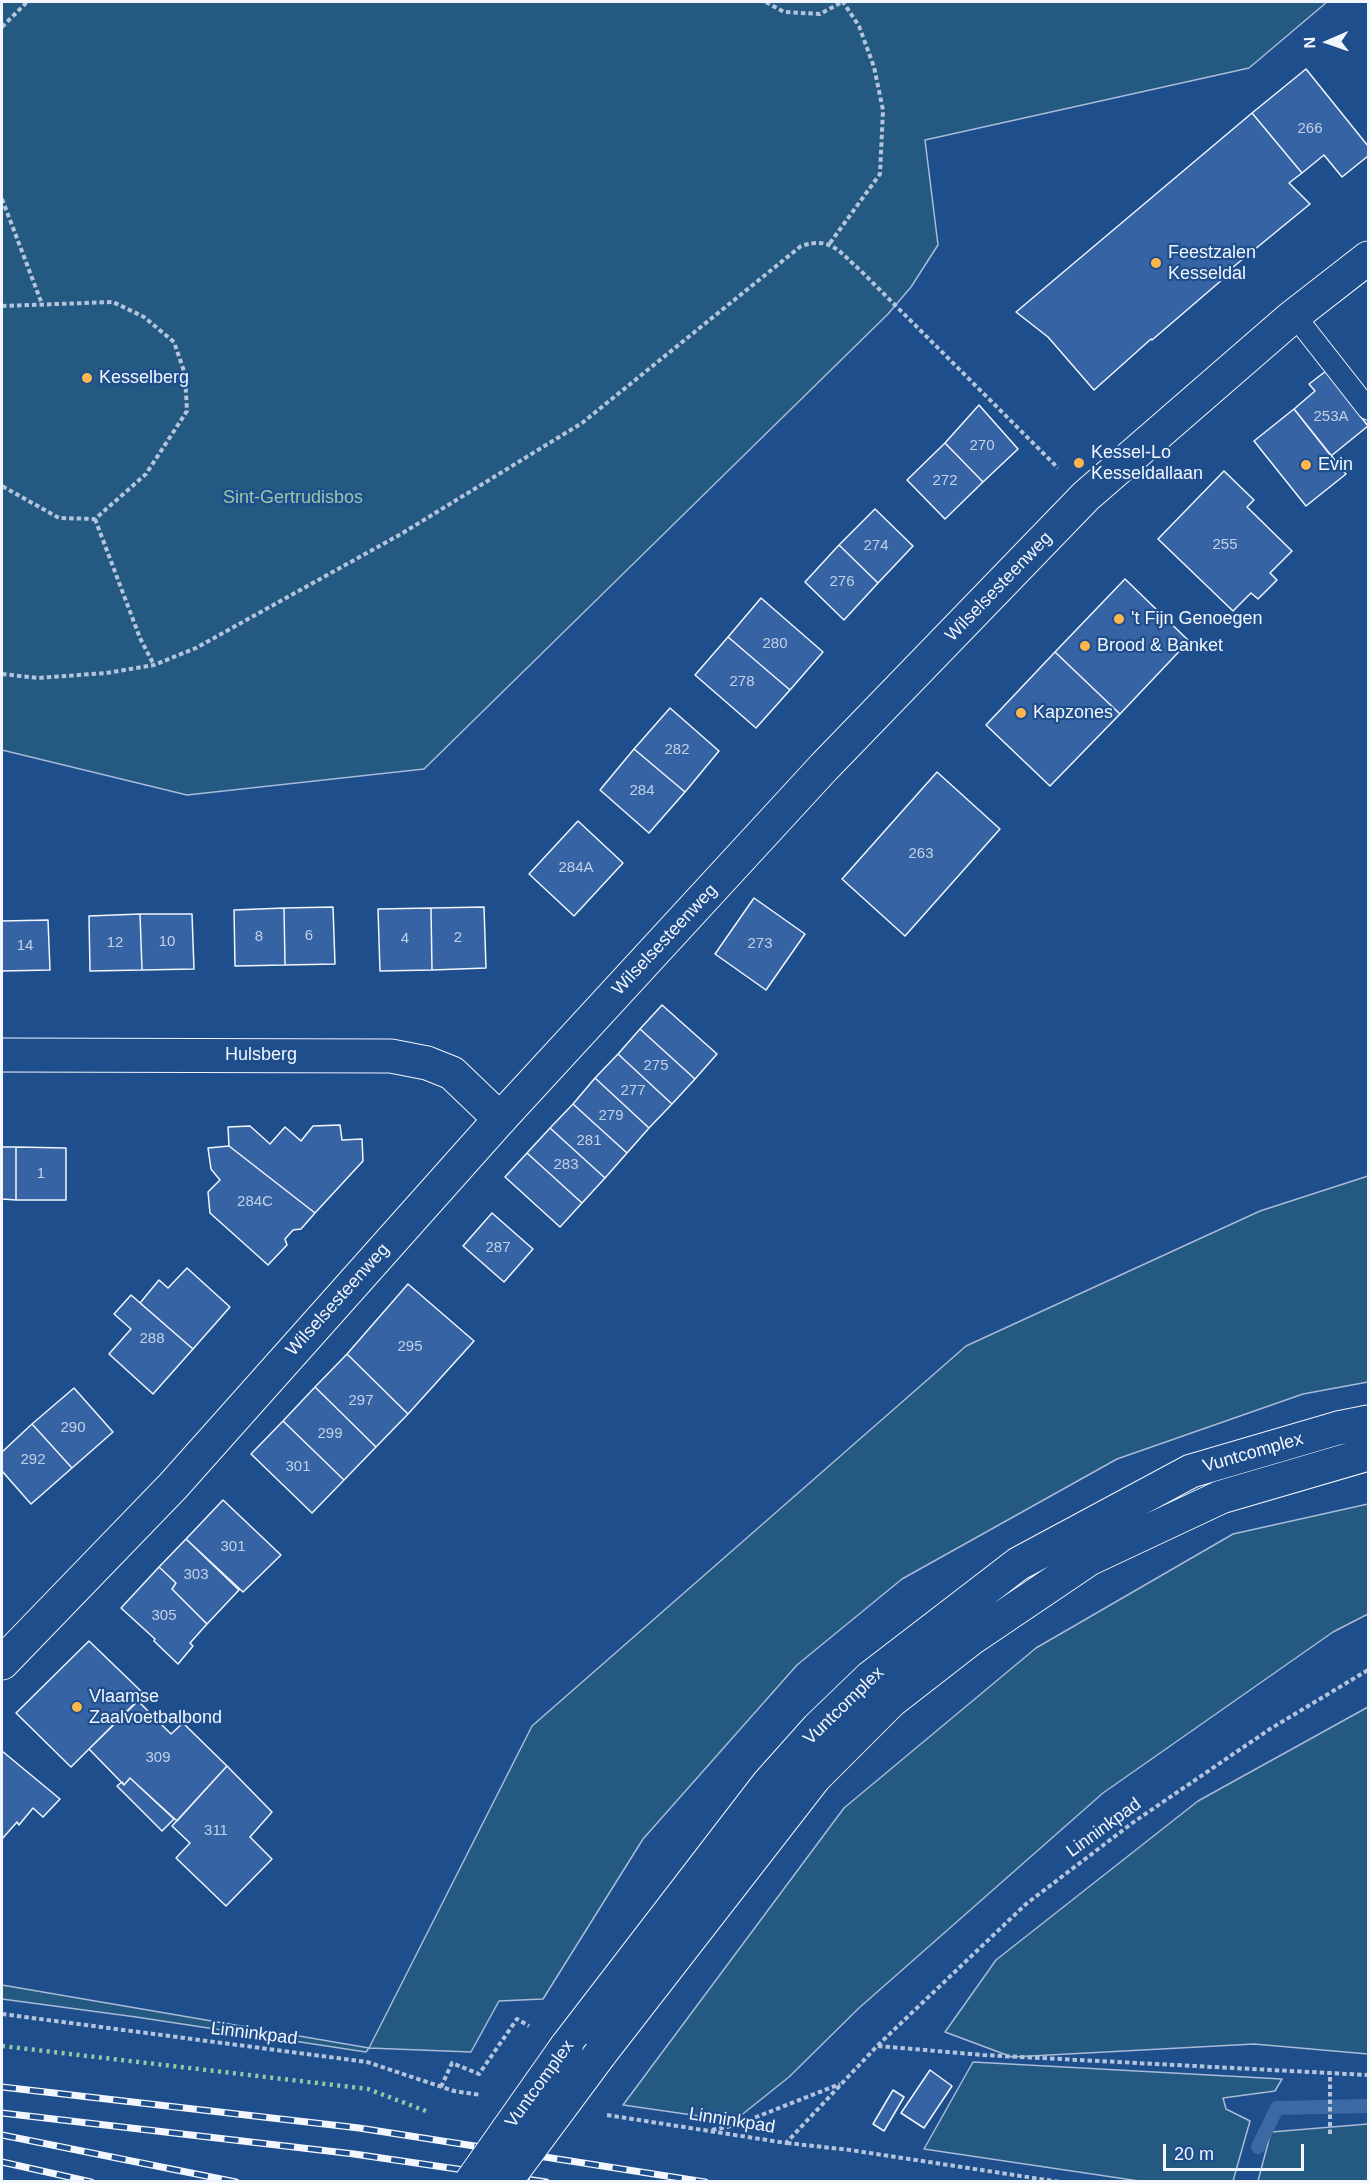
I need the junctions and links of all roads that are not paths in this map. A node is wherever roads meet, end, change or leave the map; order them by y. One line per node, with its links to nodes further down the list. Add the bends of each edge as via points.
1 (1368, 258): 2 (street, Wilselsesteenweg)
2 (1295, 316): 3 (lane); 5 (street, Wilselsesteenweg, via 1086,496 824,767)
3 (1368, 409)
4 (2, 1055): 5 (street, Hulsberg, via 391,1056 452,1073)
5 (500, 1119): 8 (street, Wilselsesteenweg, via 173,1486)
6 (1368, 1422): 9 (street, Vuntcomplex, bridge, via 1191,1471 1018,1564 871,1677 768,1784 566,2047)
7 (1368, 1454): 10 (street, Vuntcomplex, bridge, via 1221,1497 1089,1558 972,1638 891,1701 815,1777)
8 (2, 1663)
9 (471, 2181)
10 (505, 2181)

